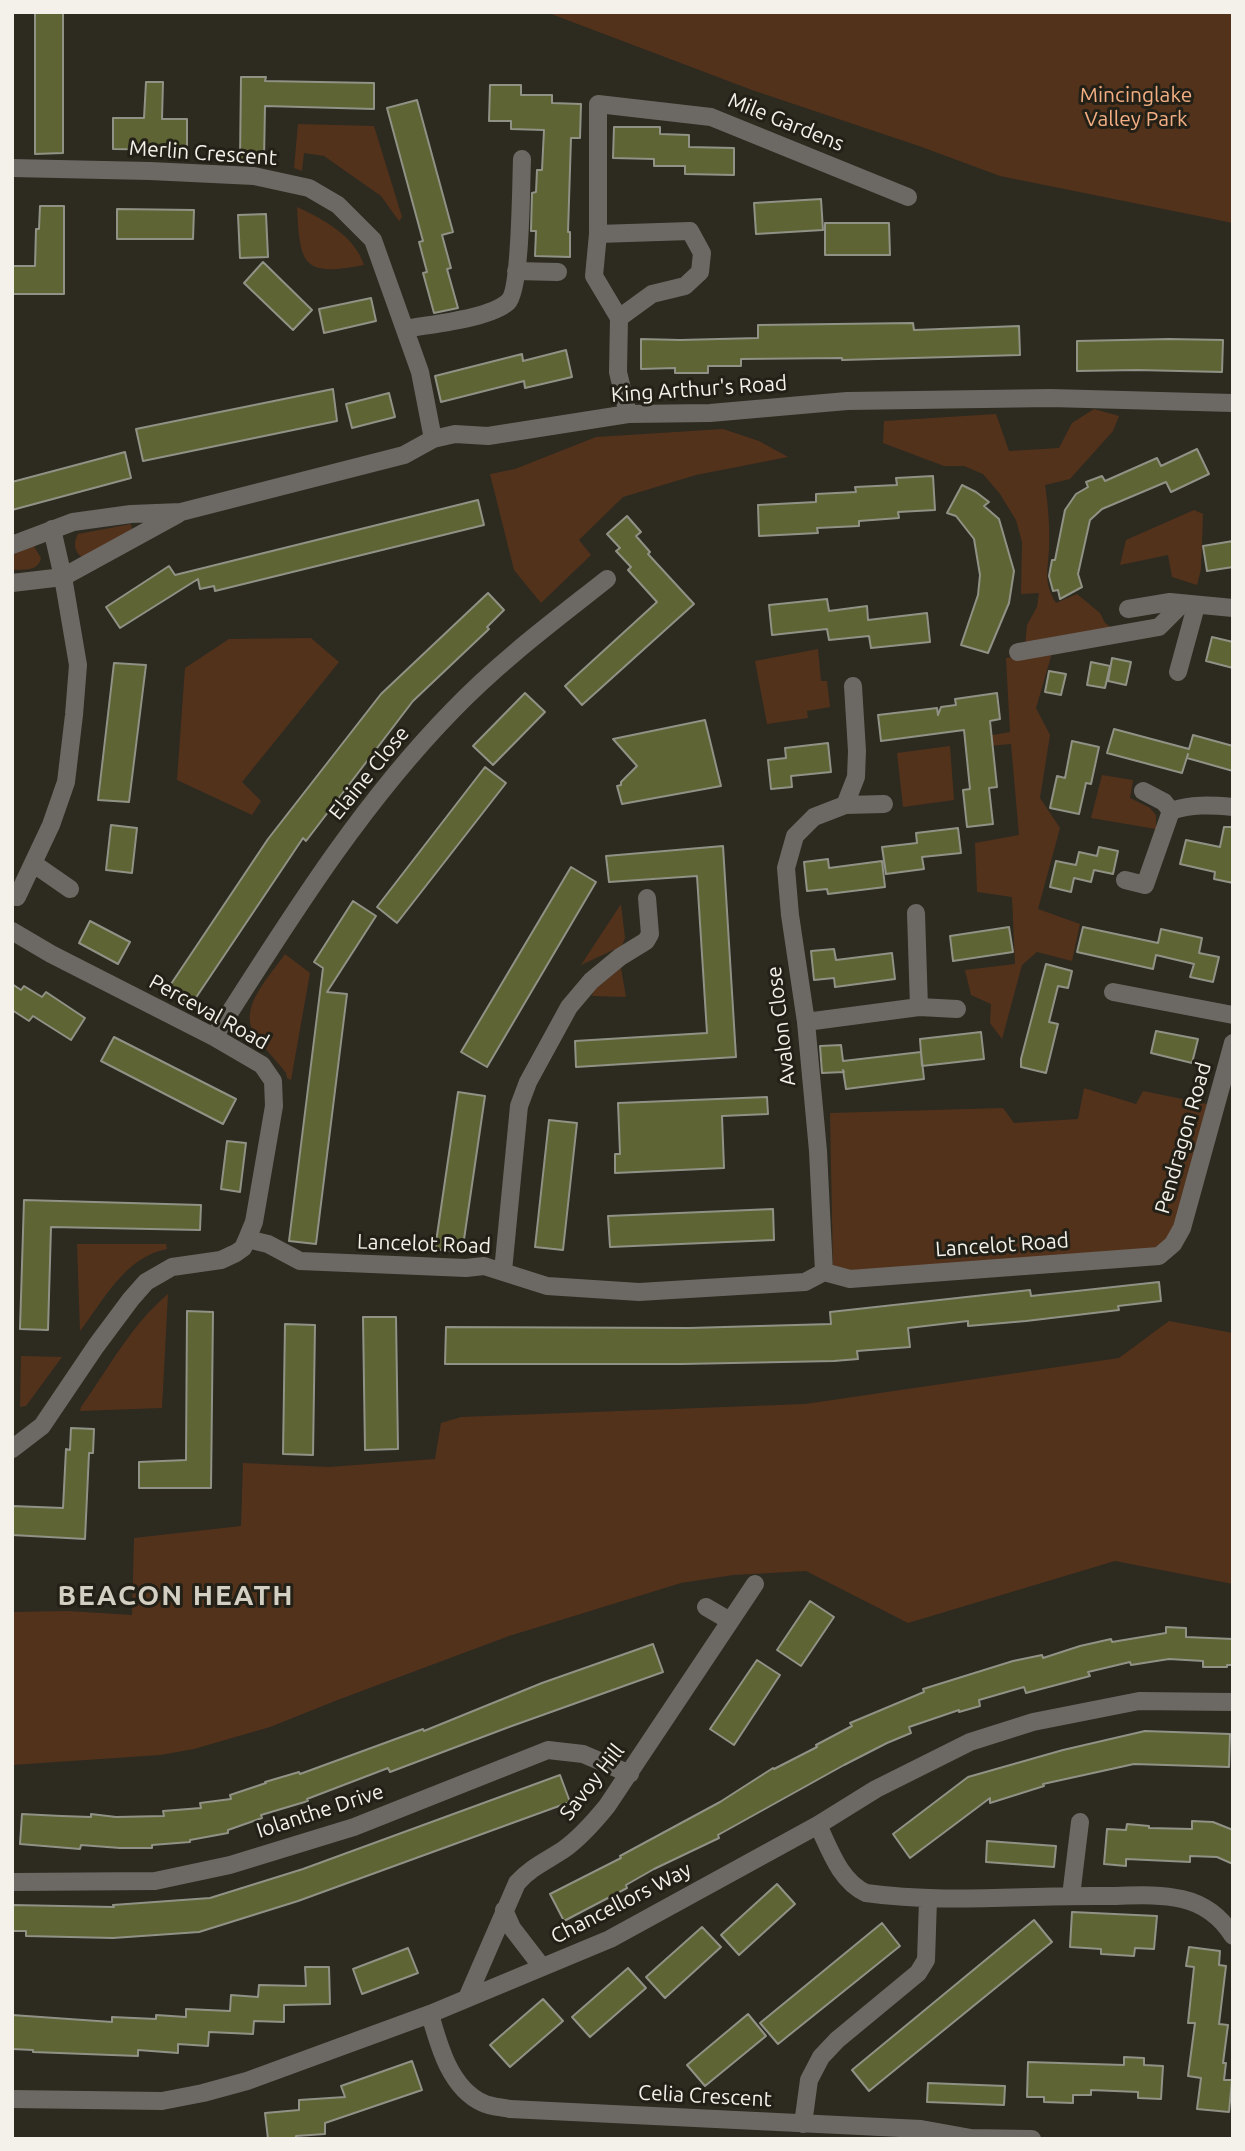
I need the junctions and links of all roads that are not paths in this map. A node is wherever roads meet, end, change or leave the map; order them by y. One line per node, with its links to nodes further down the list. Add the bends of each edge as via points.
1 (522, 159): 5 (street)
2 (12, 168): 8 (street, Merlin Crescent, via 254,176 309,188 338,205 373,240)
3 (908, 197): 4 (street, Mile Gardens, via 711,117 598,104)
4 (598, 234): 7 (street, via 594,276); 7 (street, via 690,231 702,253 700,272 685,286 652,294)
5 (516, 271): 6 (street); 8 (street, via 513,296 507,303 482,315)
6 (558, 272)
7 (619, 318): 10 (street, via 618,372)
8 (405, 329): 11 (street, Merlin Crescent, via 421,372)
9 (1233, 403): 10 (street, King Arthur's Road, via 1051,398 847,401 710,413)
10 (628, 414): 11 (street, King Arthur's Road, via 488,436)
11 (433, 439): 12 (street, King Arthur's Road, via 404,456)
12 (181, 512): 13 (street, King Arthur's Road, via 131,514); 15 (street, King Arthur's Road)
13 (52, 529): 14 (street, King Arthur's Road); 15 (street)
14 (12, 545)
15 (63, 577): 17 (street, King Arthur's Road); 29 (street, via 78,665 74,715 66,782)
16 (607, 579): 41 (street, Elaine Close, via 502,663 416,749 326,864)
17 (12, 583)
18 (1189, 605): 19 (street); 20 (street, via 1170,601); 21 (street, via 1159,627); 22 (street)
19 (1233, 608)
20 (1128, 609)
21 (1018, 652)
22 (1178, 672)
23 (853, 686): 26 (street, via 856,778)
24 (1143, 791): 28 (street)
25 (884, 804): 26 (street, Avalon Close)
26 (845, 805): 40 (street, Avalon Close, via 814,817 795,836 786,868)
27 (1233, 807): 28 (street, via 1203,805)
28 (1171, 811): 30 (street, via 1145,885)
29 (34, 864): 31 (street); 32 (street)
30 (1125, 880)
31 (70, 889)
32 (17, 897)
33 (647, 898): 45 (street, via 650,934 646,941 591,981 569,1007 519,1105)
34 (916, 913): 37 (street)
35 (12, 931): 41 (street, Perceval Road)
36 (1113, 992): 39 (street)
37 (919, 1007): 38 (street); 40 (street)
38 (957, 1009)
39 (1233, 1015)
40 (806, 1022): 46 (street, Avalon Close)
41 (214, 1037): 43 (street, Perceval Road, via 262,1065 273,1081 274,1106)
42 (1233, 1043): 44 (street, Pendragon Road, via 1182,1228)
43 (247, 1240): 45 (street, Lancelot Road, via 268,1244 300,1261 484,1266); 47 (street, via 243,1248 222,1260 172,1267 146,1282 42,1426)
44 (1173, 1244): 46 (street, Lancelot Road, via 1159,1256 850,1279)
45 (503, 1271): 46 (street, Lancelot Road, via 547,1286 639,1292 805,1282)
46 (824, 1272)
47 (12, 1449)
48 (755, 1584): 50 (street, Savoy Hill)
49 (706, 1607): 50 (street)
50 (730, 1620): 52 (street, Savoy Hill)
51 (1233, 1702): 54 (street, Chancellors Way, via 1139,1701 1033,1722 970,1742 923,1764)
52 (630, 1774): 55 (street, Iolanthe Drive, via 583,1754 548,1750 354,1827 230,1865 155,1881); 58 (street, Savoy Hill, via 589,1828 528,1870)
53 (1080, 1822): 56 (street)
54 (818, 1825): 57 (street, via 844,1876 858,1889); 60 (street, Chancellors Way, via 611,1939)
55 (12, 1882)
56 (1072, 1896): 57 (street); 59 (street, via 1182,1899 1215,1914)
57 (928, 1899): 64 (street, via 926,1960 918,1973 821,2057 809,2080)
58 (504, 1910): 60 (street); 61 (street, Savoy Hill)
59 (1233, 1936)
60 (542, 1967): 61 (street, Chancellors Way)
61 (467, 1998): 62 (street, Chancellors Way)
62 (430, 2014): 63 (street, Chancellors Way, via 203,2093 162,2101); 64 (street, Celia Crescent, via 454,2076 484,2104)
63 (12, 2099)
64 (803, 2124): 65 (street, Celia Crescent)
65 (1032, 2139)

